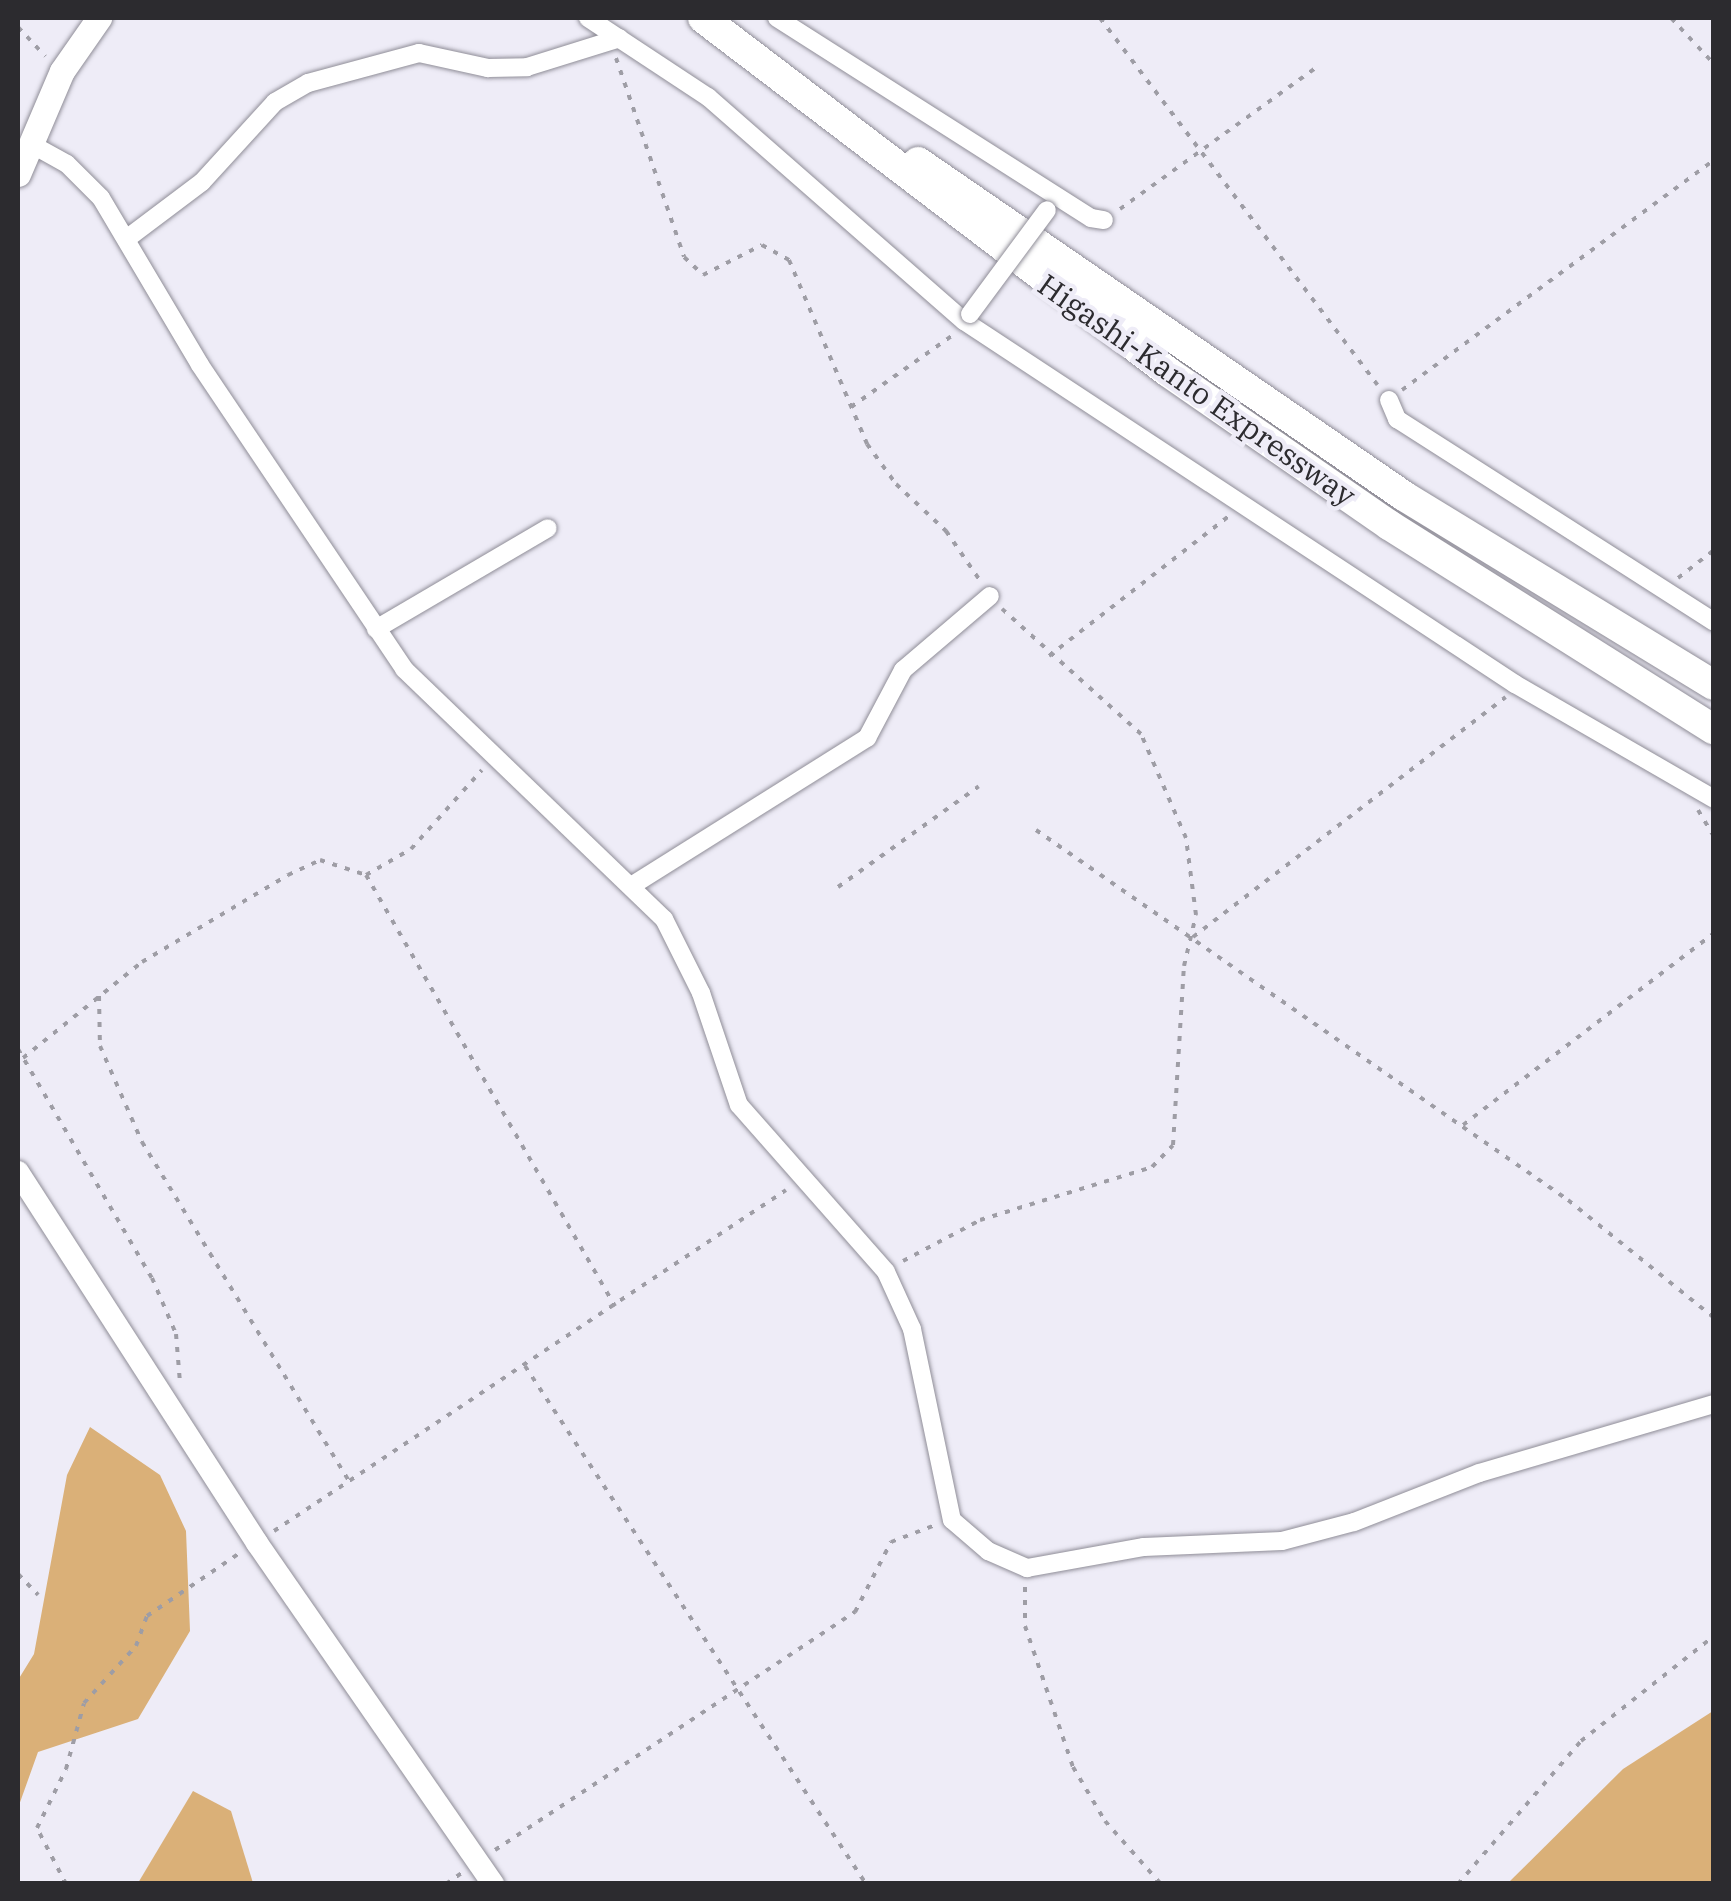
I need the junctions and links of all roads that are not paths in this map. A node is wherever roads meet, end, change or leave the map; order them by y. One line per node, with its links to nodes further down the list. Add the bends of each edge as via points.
1 (99, 18): 7 (main road, via 62,71)
2 (588, 18): 6 (street)
3 (703, 18): 19 (highway, Higashi-Kanto Expressway, via 1168,372 1389,525)
4 (728, 18): 18 (highway, Higashi-Kanto Expressway, via 1184,350 1421,506)
5 (777, 18): 9 (street)
6 (615, 42): 11 (street, via 509,69 419,52 308,83 275,102 202,182); 12 (street, via 708,96)
7 (30, 144): 8 (main road); 11 (street, via 67,164)
8 (18, 174)
9 (1057, 193): 10 (street); 12 (street, bridge)
10 (1104, 220)
11 (129, 237): 17 (street, via 200,365)
12 (967, 318): 20 (street, via 1236,505 1515,684)
13 (1389, 400): 16 (street, via 1397,419)
14 (548, 528): 17 (street)
15 (990, 596): 21 (street, via 903,670 867,738)
16 (1714, 622)
17 (376, 628): 21 (street, via 404,670)
18 (1714, 685)
19 (1714, 730)
20 (1714, 800)
21 (632, 886): 23 (street, via 664,919 686,958 739,1105 886,1272 912,1329 952,1520 988,1551 1027,1568 1144,1547 1282,1542 1479,1473)
22 (18, 1172): 24 (street, via 257,1542)
23 (1714, 1404)
24 (493, 1884)

